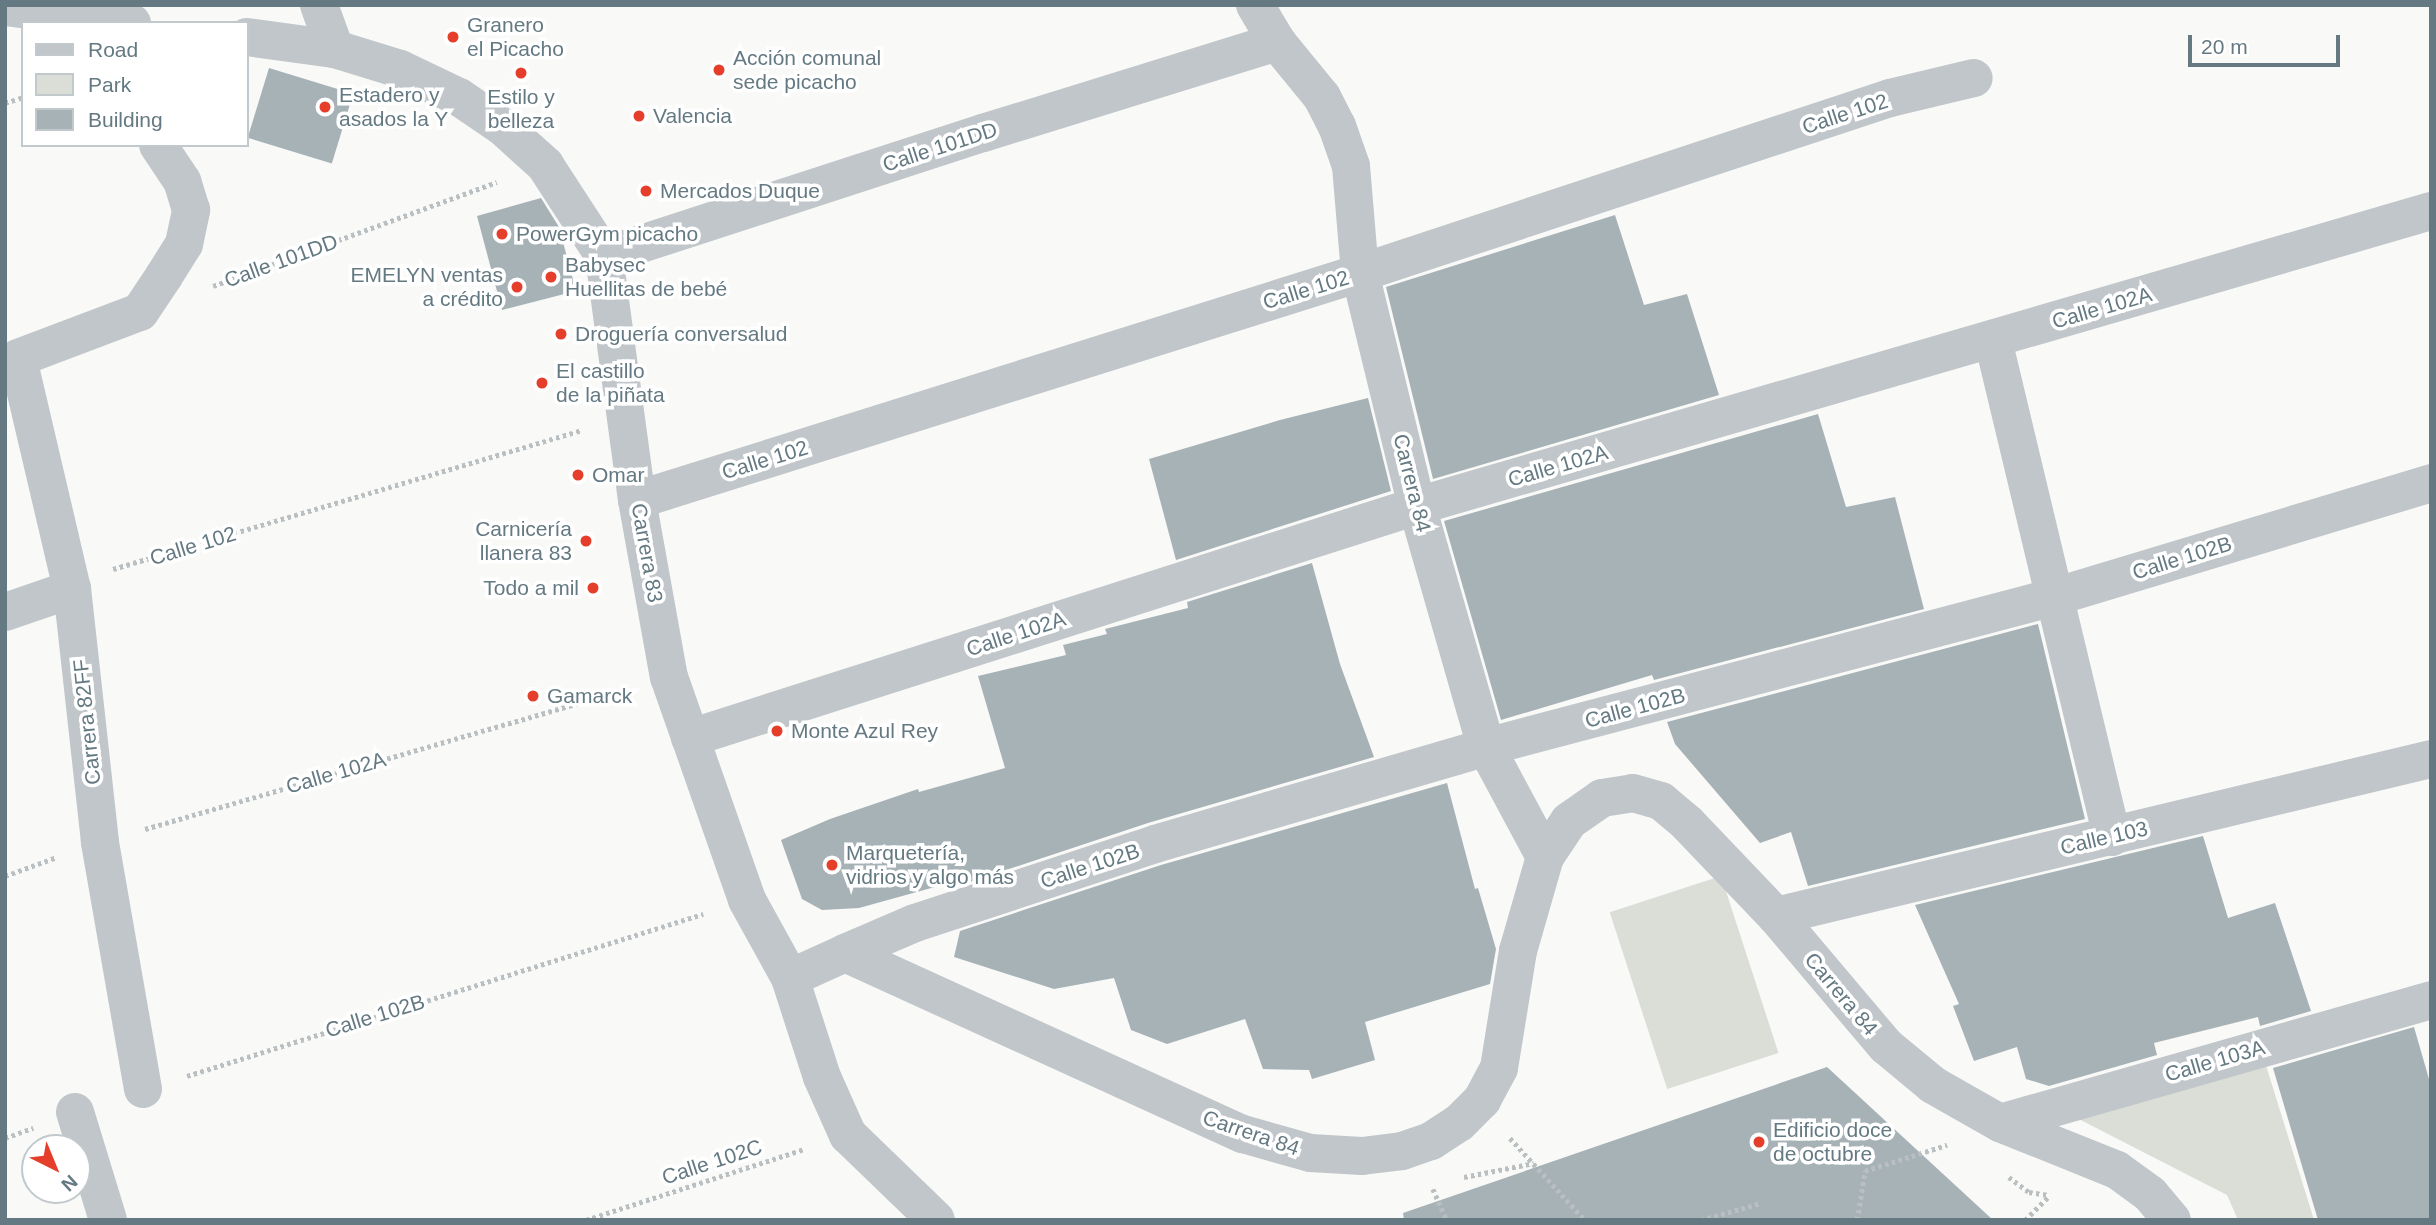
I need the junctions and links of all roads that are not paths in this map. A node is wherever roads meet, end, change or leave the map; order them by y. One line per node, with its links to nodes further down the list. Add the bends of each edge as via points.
1 (319, 5): 8 (street)
2 (1255, 5): 7 (street, Carrera 84)
3 (5, 7): 4 (street); 5 (street)
4 (116, 21)
5 (21, 26)
6 (248, 37): 8 (street, Carrera 83)
7 (1277, 42): 12 (street, Calle 101DD); 13 (street, Carrera 84, via 1322,97 1338,126 1352,166)
8 (335, 49): 12 (street, Carrera 83, via 400,69 459,97 503,127 545,165)
9 (1974, 78): 13 (street, Calle 102, via 1890,99)
10 (159, 147): 18 (street, Carrera 82FF, via 182,181 191,210 184,244 140,312 18,358)
11 (2431, 211): 14 (street, Calle 102A)
12 (604, 256): 16 (street, Carrera 83)
13 (1360, 273): 16 (street, Calle 102); 17 (street, Carrera 84)
14 (1993, 340): 17 (street, Calle 102A); 19 (street)
15 (2431, 483): 19 (street, Calle 102B)
16 (637, 500): 21 (street, Carrera 83, via 669,677)
17 (1417, 506): 21 (street, Calle 102A); 22 (street, Carrera 84)
18 (72, 589): 20 (street); 30 (street, Carrera 82FF, via 100,842)
19 (2054, 597): 22 (street, Calle 102B); 24 (street)
20 (5, 612)
21 (690, 738): 28 (street, Carrera 83, via 747,900)
22 (1486, 747): 25 (street, Carrera 84); 27 (street, Calle 102B, via 1155,844 915,923)
23 (2431, 759): 24 (street, Calle 103)
24 (2112, 837): 26 (street, Calle 103)
25 (1545, 857): 26 (street, Carrera 84, via 1569,821 1602,798 1633,793 1661,801 1688,824); 27 (street, Carrera 84, via 1518,951 1499,1068 1479,1103 1459,1124 1431,1142 1402,1151 1362,1156 1310,1153 1243,1134)
26 (1776, 916): 32 (street, Carrera 84, via 1885,1046 1933,1085)
27 (845, 953): 28 (street)
28 (790, 978): 34 (street, Carrera 83, via 822,1077 848,1135)
29 (2431, 1000): 32 (street, Calle 103A)
30 (143, 1089)
31 (75, 1112): 33 (street)
32 (2000, 1123): 35 (street, Carrera 84, via 2117,1170 2150,1194)
33 (108, 1220)
34 (936, 1220)
35 (2172, 1220)

